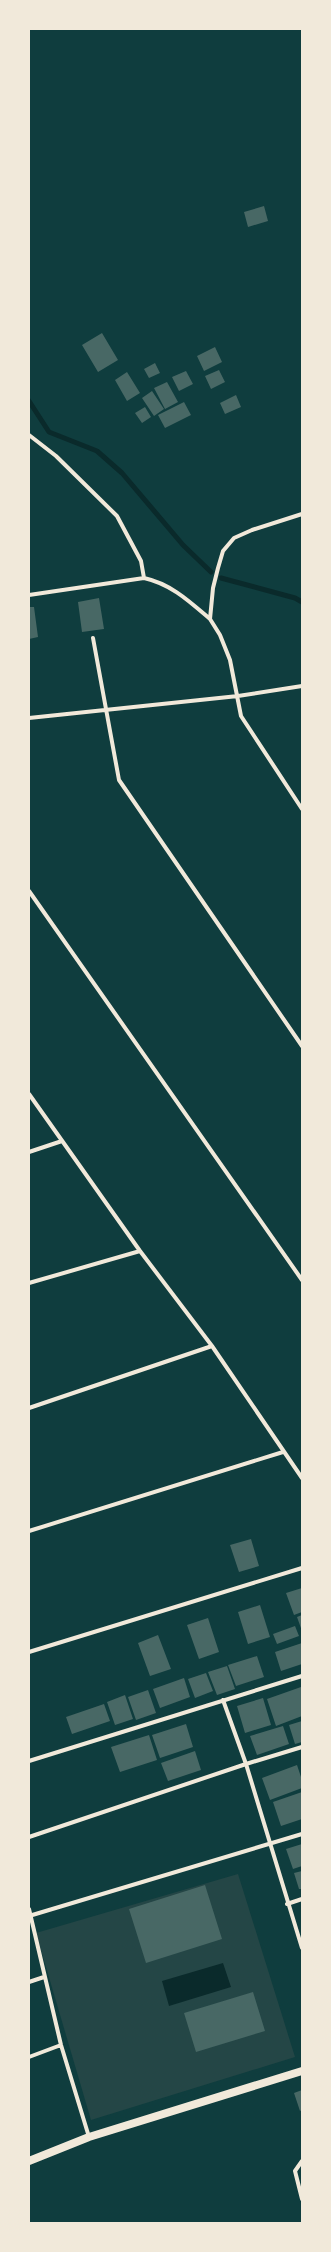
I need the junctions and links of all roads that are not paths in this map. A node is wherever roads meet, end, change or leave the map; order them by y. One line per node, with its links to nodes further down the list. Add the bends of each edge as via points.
1 (29, 435): 3 (street, via 56,456 117,516 141,561)
2 (302, 514): 5 (street, via 234,538 223,551 214,583)
3 (144, 578): 4 (street); 5 (street, via 158,581 178,592)
4 (29, 595)
5 (210, 619): 8 (street, via 230,660)
6 (93, 638): 9 (street)
7 (302, 686): 8 (street)
8 (238, 696): 9 (street); 11 (street, via 241,716)
9 (105, 710): 10 (street); 13 (street, via 119,780)
10 (29, 718)
11 (302, 809)
12 (29, 891): 18 (street)
13 (302, 1046)
14 (29, 1094): 15 (street)
15 (62, 1141): 16 (street); 17 (street)
16 (29, 1152)
17 (140, 1251): 19 (street); 20 (street)
18 (302, 1280)
19 (29, 1283)
20 (212, 1346): 21 (street); 22 (street)
21 (29, 1408)
22 (283, 1452): 23 (street); 24 (street)
23 (302, 1478)
24 (29, 1531)
25 (302, 1568): 26 (street)
26 (29, 1652)
27 (302, 1676): 28 (street)
28 (223, 1700): 30 (street); 31 (street)
29 (302, 1748): 31 (street)
30 (29, 1761)
31 (246, 1764): 33 (street); 34 (street)
32 (302, 1834): 34 (street)
33 (29, 1837)
34 (270, 1844): 36 (street); 38 (street)
35 (302, 1899): 36 (street)
36 (287, 1904): 39 (street)
37 (29, 1909): 38 (street)
38 (30, 1916): 40 (street)
39 (302, 1948)
40 (44, 1977): 41 (street); 42 (street)
41 (29, 1982)
42 (61, 2046): 43 (street); 45 (street)
43 (29, 2057)
44 (302, 2071): 45 (main road)
45 (89, 2137): 46 (main road)
46 (29, 2161)
47 (301, 2161): 48 (street, via 296,2171)
48 (302, 2199)

